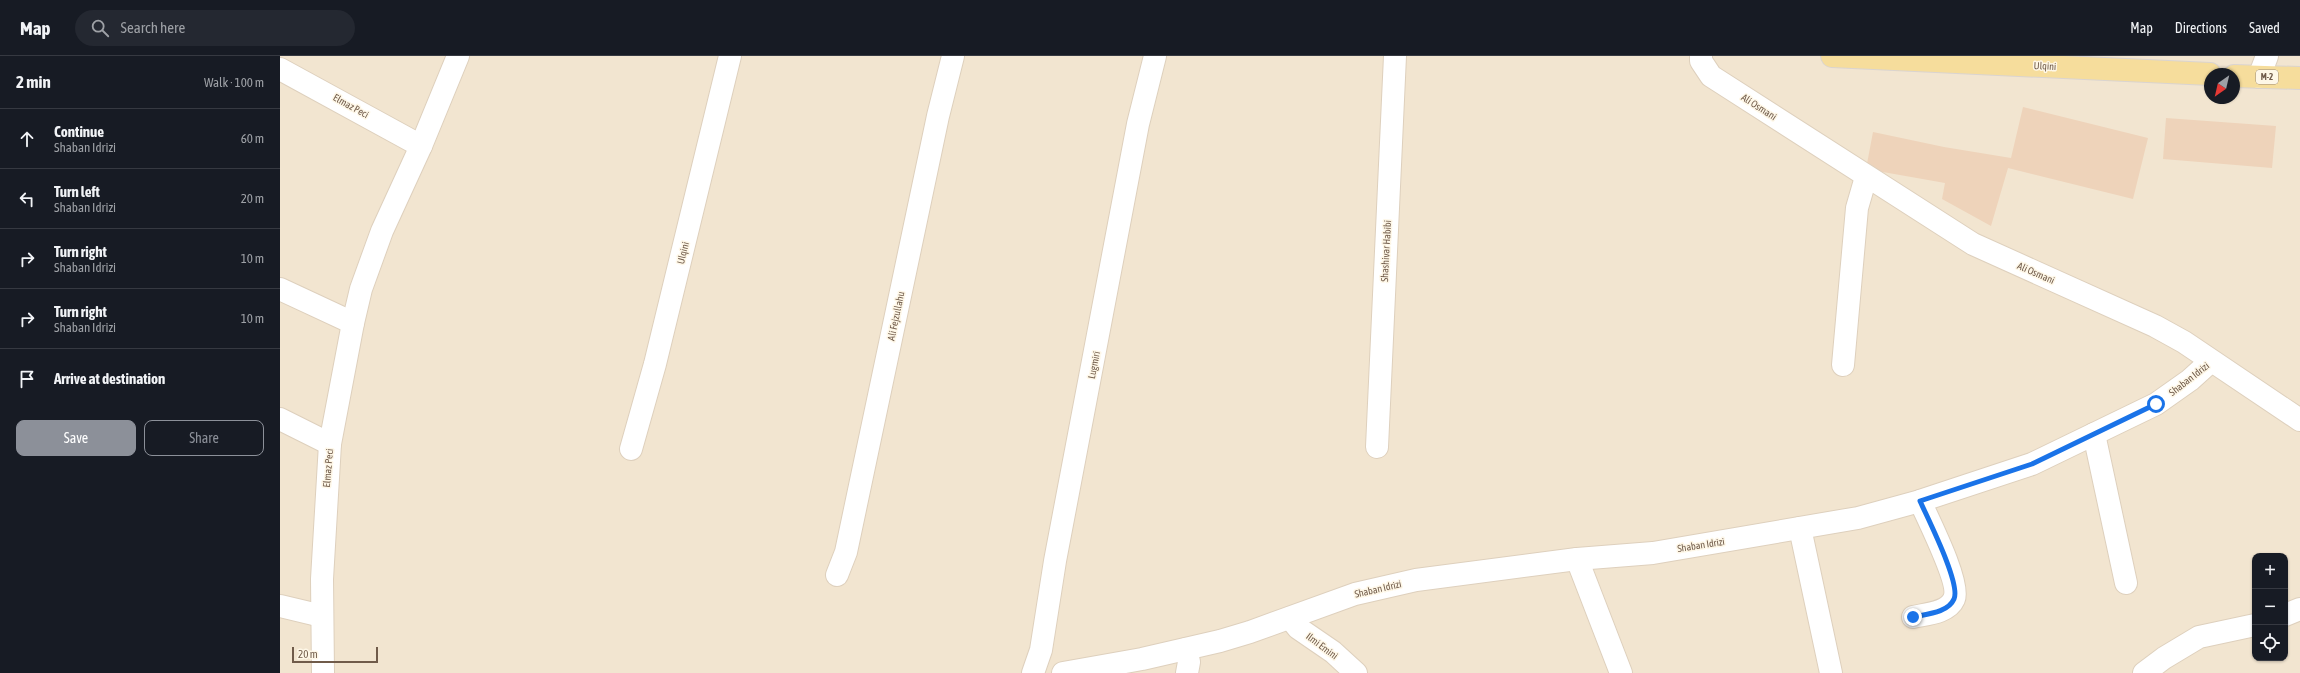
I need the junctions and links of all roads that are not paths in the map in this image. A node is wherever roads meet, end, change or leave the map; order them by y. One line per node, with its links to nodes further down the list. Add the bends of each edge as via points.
1 (458, 56): 15 (street, Elmaz Peci)
2 (730, 56): 26 (street, Ulqini, via 655,364)
3 (953, 56): 30 (street, Ali Fejzullahu, via 938,116 846,552)
4 (1155, 56): 41 (street, Lugmiri, via 1138,124 1055,561 1041,650)
5 (1395, 56): 25 (street, Shashivar Habibi)
6 (1701, 56): 16 (street, Ali Osmani, via 1701,61 1711,76)
7 (1832, 56): 8 (main road, Ulqini)
8 (1836, 56): 11 (main road, Ulqini)
9 (2267, 56): 13 (street)
10 (280, 69): 15 (street, Elmaz Peci)
11 (2204, 74)
12 (2240, 76): 13 (main road, M-2)
13 (2259, 77): 14 (main road, M-2)
14 (2300, 78)
15 (422, 146): 18 (street, Elmaz Peci, via 382,231 361,289)
16 (1866, 177): 19 (street, Ali Osmani, via 1972,244 2154,326 2184,342); 20 (street, via 1857,208)
17 (280, 289): 18 (street)
18 (353, 323): 24 (street, Elmaz Peci)
19 (2211, 361): 22 (street, Shaban Idrizi); 23 (street, Shaban Idrizi, via 2190,380 2156,404)
20 (1843, 365)
21 (280, 419): 24 (street)
22 (2300, 420)
23 (2094, 434): 27 (street, Shaban Idrizi, via 2032,464); 31 (street)
24 (330, 444): 35 (street, Elmaz Peci, via 324,514)
25 (1377, 446)
26 (631, 449)
27 (1920, 501): 28 (street, Shaban Idrizi, via 1858,518); 36 (street, via 1956,583 1954,600 1945,610)
28 (1800, 528): 29 (street, Shaban Idrizi, via 1654,553); 46 (street)
29 (1577, 559): 37 (street, Shaban Idrizi, via 1416,580 1355,594); 45 (street)
30 (837, 575)
31 (2126, 583)
32 (280, 606): 35 (street)
33 (2300, 609): 34 (street)
34 (2288, 614)
35 (322, 616): 40 (street, Elmaz Peci)
36 (1913, 617)
37 (1290, 618): 39 (street, Shaban Idrizi); 44 (street, Ilmi Emini, via 1298,628 1333,652)
38 (2252, 626): 47 (street, via 2199,637)
39 (1186, 649): 42 (street, Shaban Idrizi); 43 (street, via 1189,662)
40 (323, 673)
41 (1033, 673)
42 (1063, 673)
43 (1187, 673)
44 (1356, 673)
45 (1621, 673)
46 (1831, 673)
47 (2144, 673)

